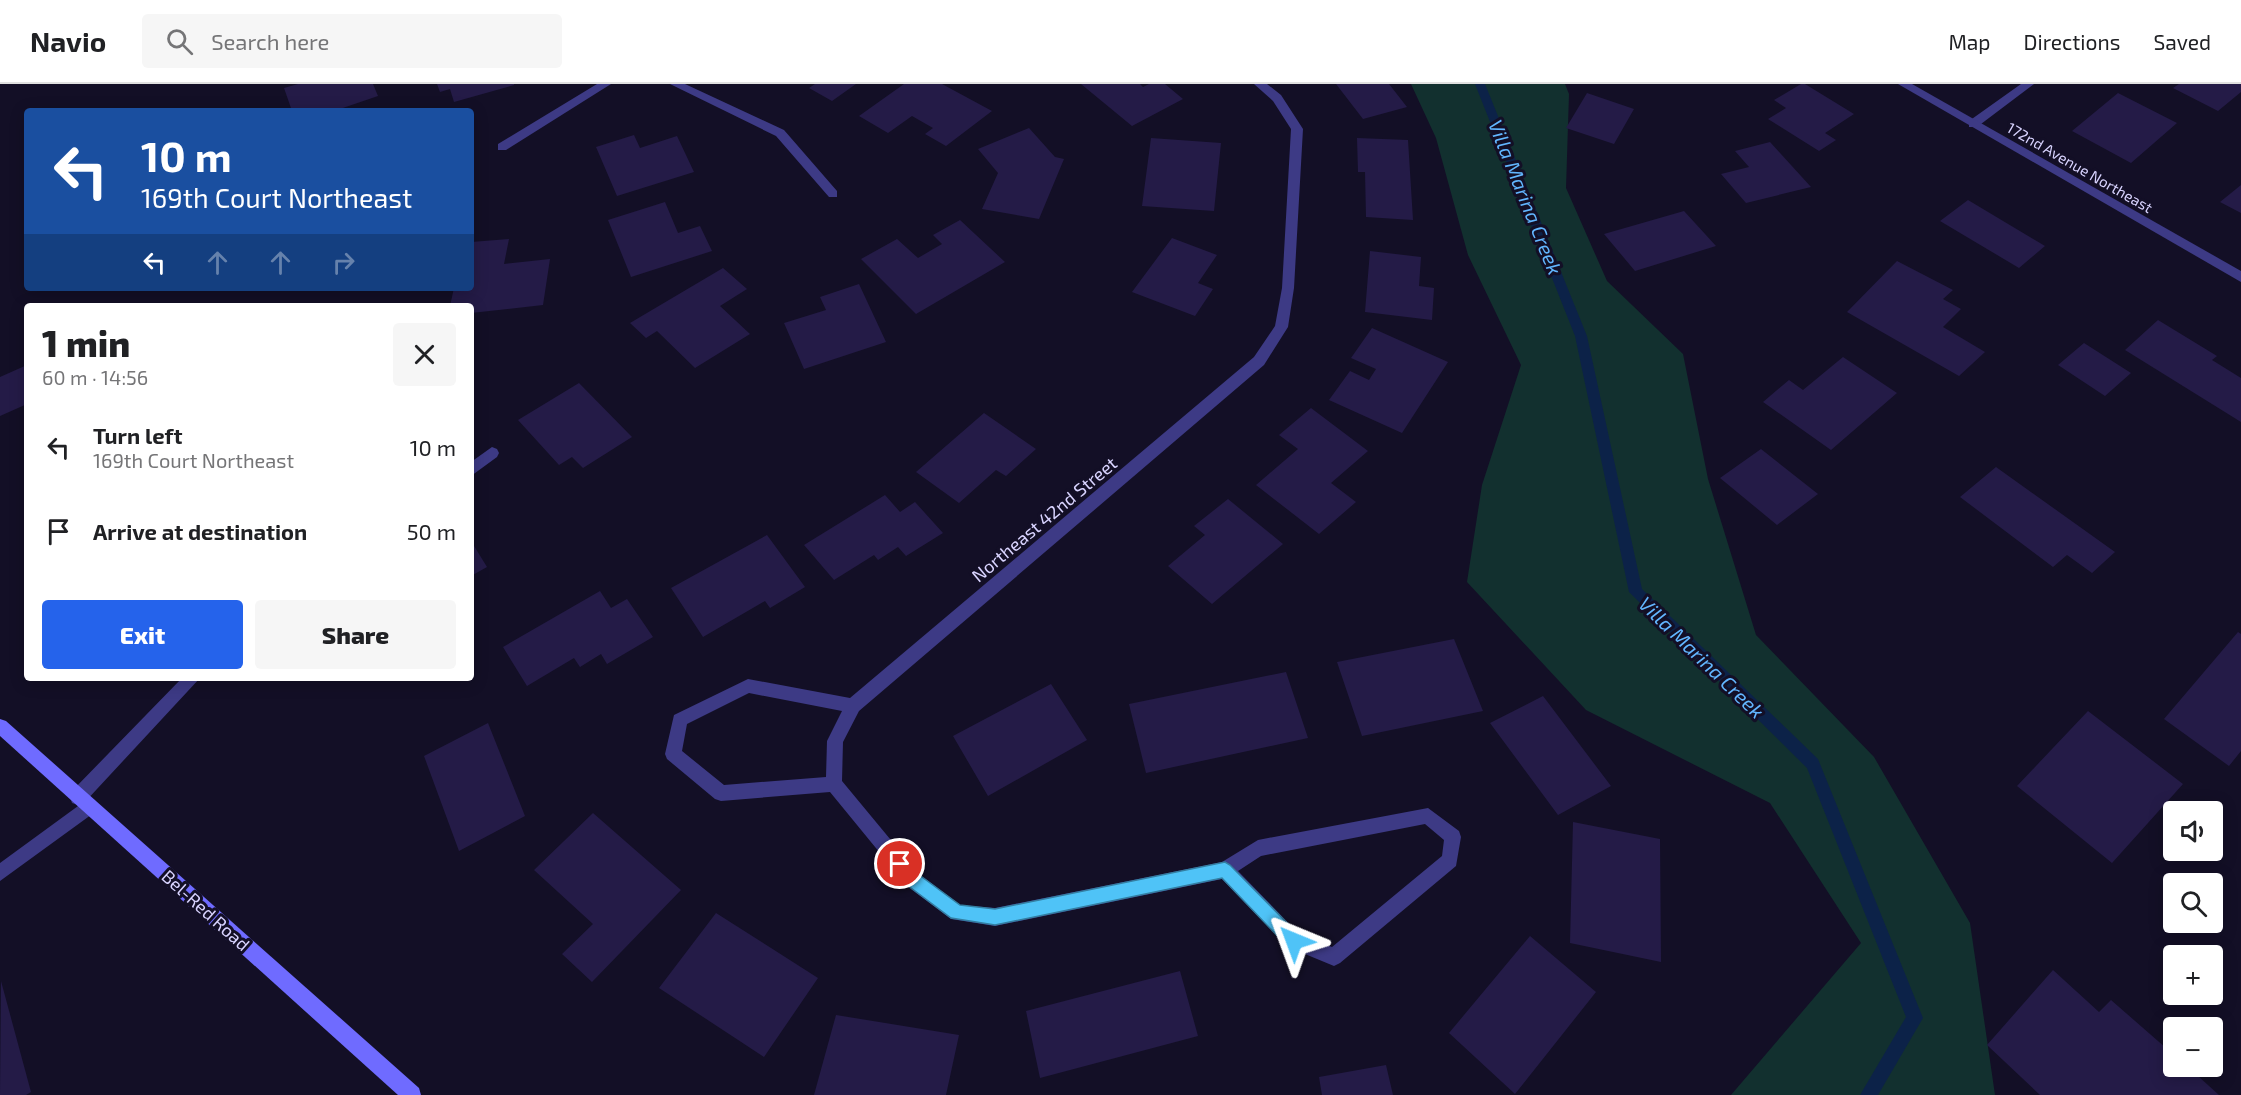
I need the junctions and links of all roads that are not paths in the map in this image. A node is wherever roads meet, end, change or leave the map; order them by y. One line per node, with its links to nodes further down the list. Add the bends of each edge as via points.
1 (605, 84): 7 (street)
2 (676, 84): 8 (street, via 780,133)
3 (1260, 84): 13 (street, Northeast 42nd Street, via 1277,98 1297,129 1288,288 1281,327 1259,361)
4 (1904, 84): 6 (street, 172nd Avenue Northeast)
5 (2028, 84): 6 (street)
6 (1973, 124): 9 (street, 172nd Avenue Northeast)
7 (502, 147)
8 (833, 194)
9 (2241, 277)
10 (492, 453): 11 (street)
11 (474, 468)
12 (189, 681): 16 (street)
13 (853, 706): 15 (street, Northeast 42nd Street, via 835,741); 15 (street, via 748,686 680,720 673,753 722,793)
14 (0, 726): 16 (main road, Bel-Red Road)
15 (834, 784): 17 (street, via 913,880 957,913 995,917)
16 (84, 801): 18 (street); 19 (main road, Bel-Red Road)
17 (1225, 870): 17 (street, via 1294,941 1334,957 1450,860 1453,837 1428,816 1258,848)
18 (0, 873)
19 (412, 1095)

